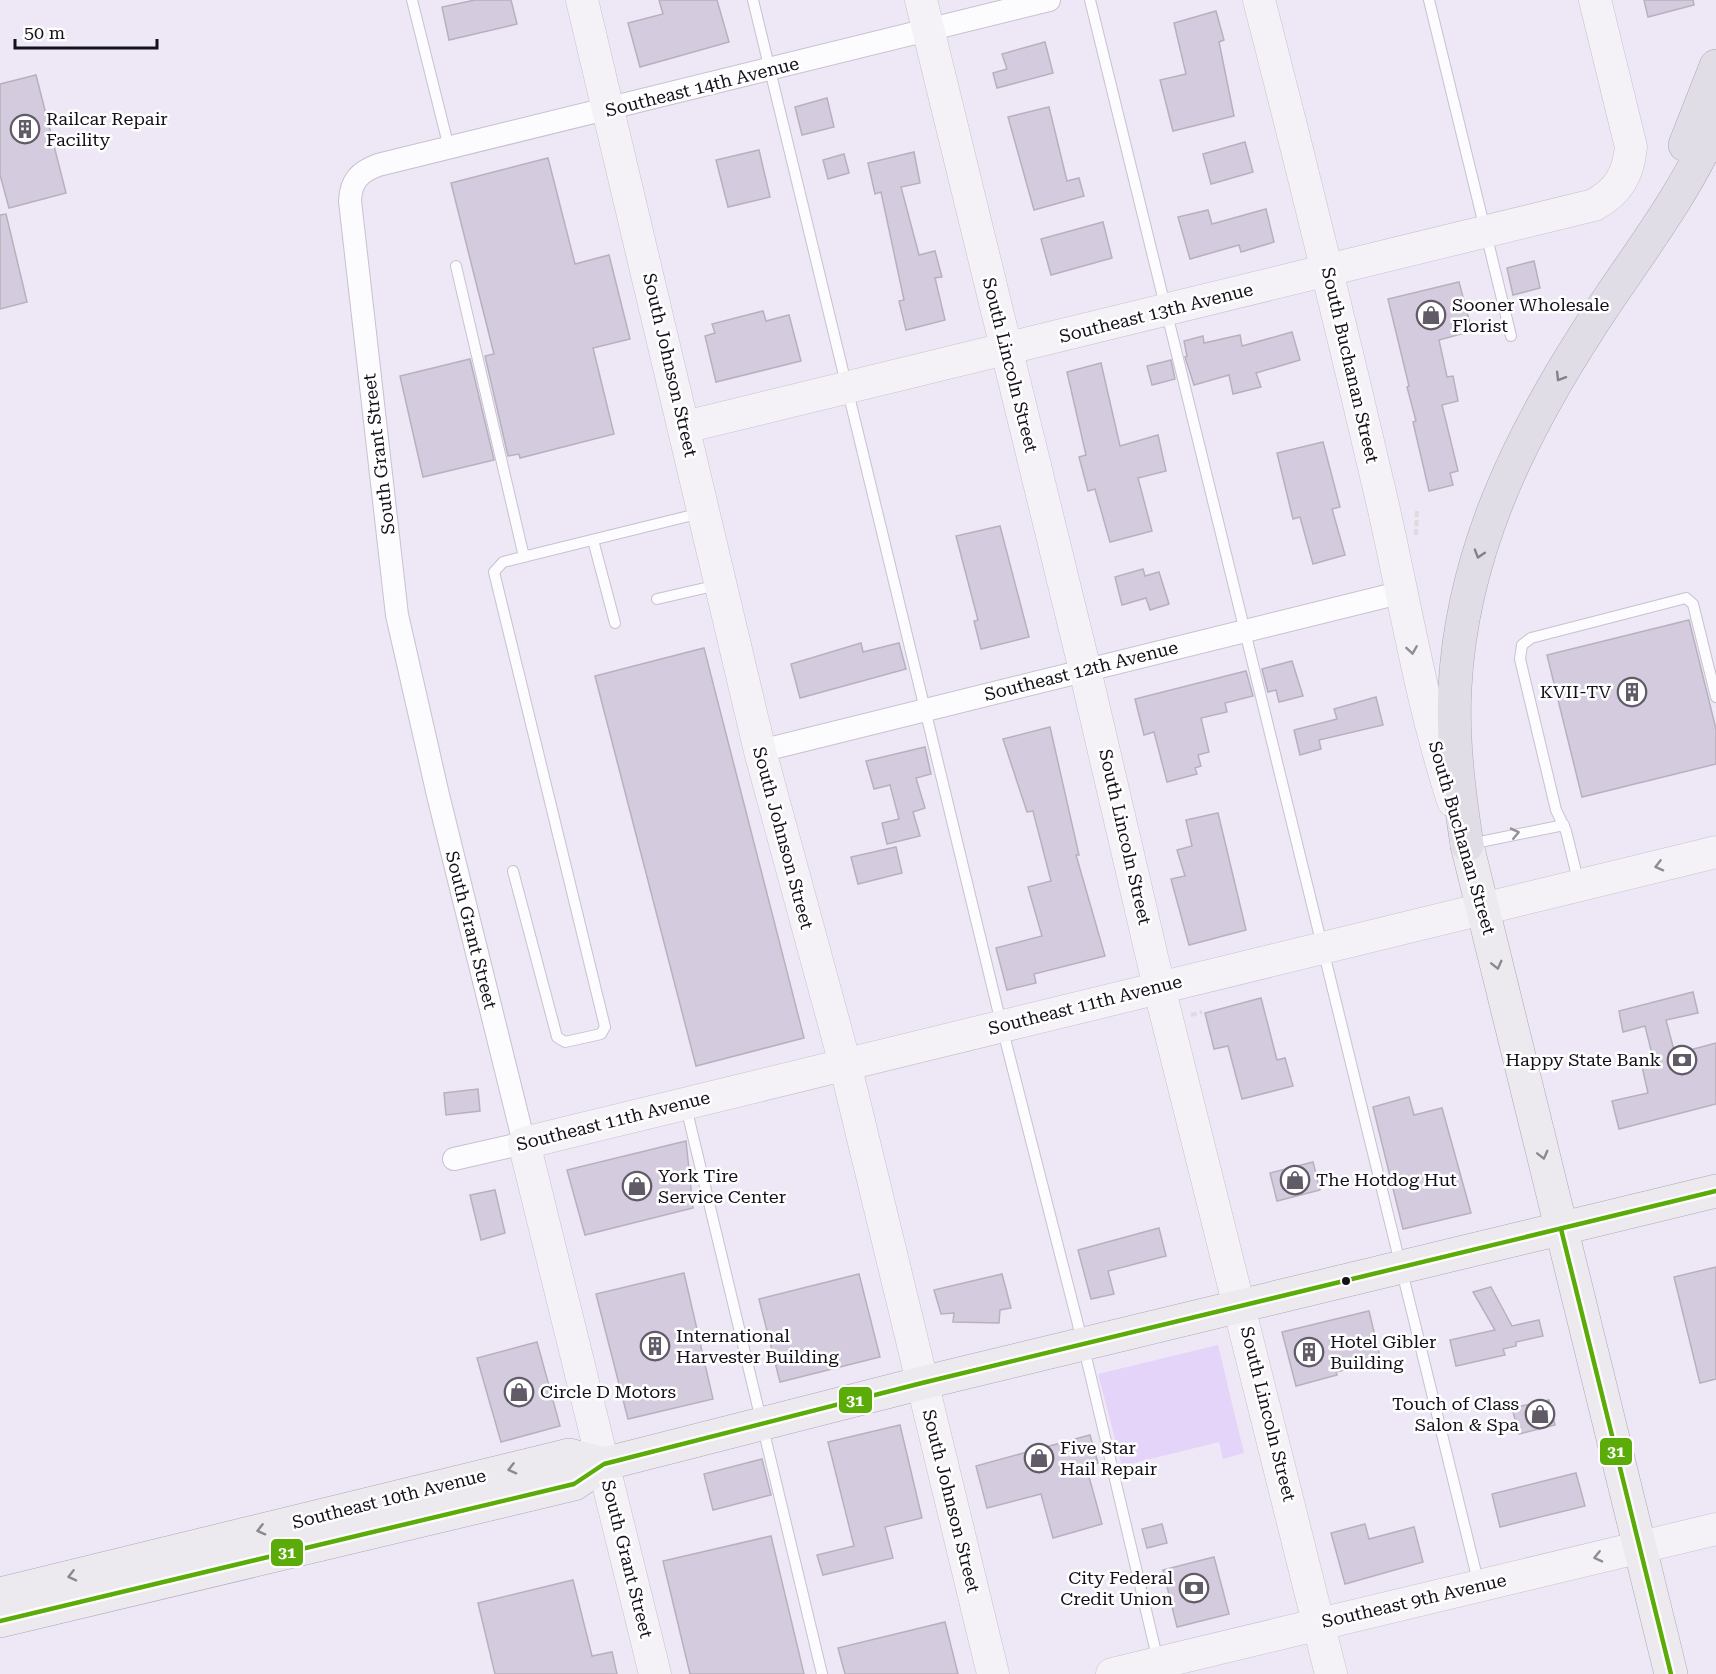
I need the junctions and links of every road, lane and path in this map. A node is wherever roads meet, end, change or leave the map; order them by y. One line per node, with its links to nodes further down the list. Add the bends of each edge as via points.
1 (412, 0): 15 (lane)
2 (582, 0): 13 (street, South Johnson Street)
3 (753, 0): 12 (lane)
4 (921, 0): 10 (street, South Lincoln Street)
5 (1049, 0): 10 (street, Southeast 14th Avenue)
6 (1090, 0): 20 (lane)
7 (1259, 0): 19 (street, South Buchanan Street)
8 (1429, 0): 17 (lane)
9 (1595, 0): 17 (street, Southeast 13th Avenue, via 1631,147 1629,166 1621,183 1594,205)
10 (929, 31): 12 (street, Southeast 14th Avenue); 23 (street, South Lincoln Street)
11 (1716, 66): 21 (highway, via 1684,149 1620,258)
12 (770, 70): 13 (street, Southeast 14th Avenue); 24 (lane)
13 (609, 110): 15 (street, Southeast 14th Avenue); 25 (street, South Johnson Street)
14 (1716, 123): 21 (highway, via 1678,198)
15 (449, 148): 16 (street, Southeast 14th Avenue, via 378,165)
16 (357, 177): 51 (street, South Grant Street, via 350,201 397,615)
17 (1486, 233): 19 (street, Southeast 13th Avenue); 22 (lane)
18 (456, 266): 28 (lane)
19 (1328, 271): 20 (street, Southeast 13th Avenue); 30 (street, South Buchanan Street)
20 (1166, 310): 23 (street, Southeast 13th Avenue); 33 (lane)
21 (1590, 327): 39 (highway, one-way to 39, via 1517,451 1491,513 1465,603 1455,714)
22 (1511, 336)
23 (1005, 349): 24 (street, Southeast 13th Avenue); 34 (street, South Lincoln Street)
24 (848, 386): 25 (street, Southeast 13th Avenue); 36 (lane)
25 (685, 427): 26 (street, South Johnson Street)
26 (705, 513): 27 (lane); 29 (street, South Johnson Street)
27 (593, 540): 28 (lane); 32 (lane)
28 (524, 557): 41 (lane, via 502,562 494,572 603,1017 605,1027 601,1034 565,1042 557,1037)
29 (721, 584): 31 (lane); 37 (street, South Johnson Street)
30 (1402, 592): 33 (street, Southeast 12th Avenue); 39 (street, South Buchanan Street, one-way to 39, via 1421,693)
31 (657, 598)
32 (615, 623)
33 (1244, 631): 34 (street, Southeast 12th Avenue); 44 (lane)
34 (1085, 670): 36 (street, Southeast 12th Avenue); 45 (street, South Lincoln Street)
35 (1716, 697): 38 (lane, via 1693,604 1686,598 1526,641 1520,659 1556,810)
36 (925, 710): 37 (street, Southeast 12th Avenue); 46 (lane)
37 (760, 751): 48 (street, South Johnson Street)
38 (1564, 825): 39 (lane, one-way to 38); 42 (lane)
39 (1467, 845): 43 (main road, South Buchanan Street)
40 (1716, 852): 42 (street, Southeast 11th Avenue, one-way to 42)
41 (513, 871)
42 (1580, 885): 43 (street, Southeast 11th Avenue)
43 (1484, 908): 44 (street, Southeast 11th Avenue); 54 (main road, South Buchanan Street, one-way to 54)
44 (1323, 947): 45 (street, Southeast 11th Avenue); 55 (lane)
45 (1159, 987): 46 (street, Southeast 11th Avenue); 56 (street, South Lincoln Street)
46 (1002, 1027): 47 (street, Southeast 11th Avenue); 57 (lane)
47 (929, 1044): 48 (street, Southeast 11th Avenue); 50 (street, via 891,1059 867,1083 862,1096)
48 (845, 1064): 49 (street, Southeast 11th Avenue); 50 (street, South Johnson Street)
49 (685, 1104): 51 (street, Southeast 11th Avenue); 59 (lane)
50 (862, 1138): 58 (street, South Johnson Street)
51 (524, 1143): 52 (street, Southeast 11th Avenue); 60 (street, South Grant Street)
52 (454, 1159)
53 (1716, 1191): 54 (main road, Southeast 10th Avenue)
54 (1561, 1229): 55 (main road, Southeast 10th Avenue); 62 (main road, South Buchanan Street)
55 (1402, 1267): 56 (main road, Southeast 10th Avenue); 63 (lane)
56 (1241, 1306): 57 (main road, Southeast 10th Avenue); 66 (street, South Lincoln Street)
57 (1083, 1344): 58 (main road, Southeast 10th Avenue); 67 (lane)
58 (922, 1383): 59 (main road, Southeast 10th Avenue); 70 (street, South Johnson Street)
59 (764, 1424): 60 (main road, Southeast 10th Avenue); 69 (lane)
60 (604, 1464): 64 (main road, Southeast 10th Avenue, one-way to 64, via 569,1455); 65 (main road, Southeast 10th Avenue, via 574,1484); 68 (street, South Grant Street)
61 (1716, 1528): 62 (street, Southeast 9th Avenue)
62 (1641, 1547): 63 (street, Southeast 9th Avenue, one-way to 63); 73 (main road, South Buchanan Street)
63 (1479, 1585): 66 (street, Southeast 9th Avenue)
64 (0, 1594)
65 (0, 1621)
66 (1319, 1623): 67 (street, Southeast 9th Avenue); 72 (street, South Lincoln Street)
67 (1160, 1668): 71 (street, Southeast 9th Avenue)
68 (656, 1674)
69 (822, 1674)
70 (993, 1674)
71 (1112, 1674)
72 (1331, 1674)
73 (1671, 1674)

